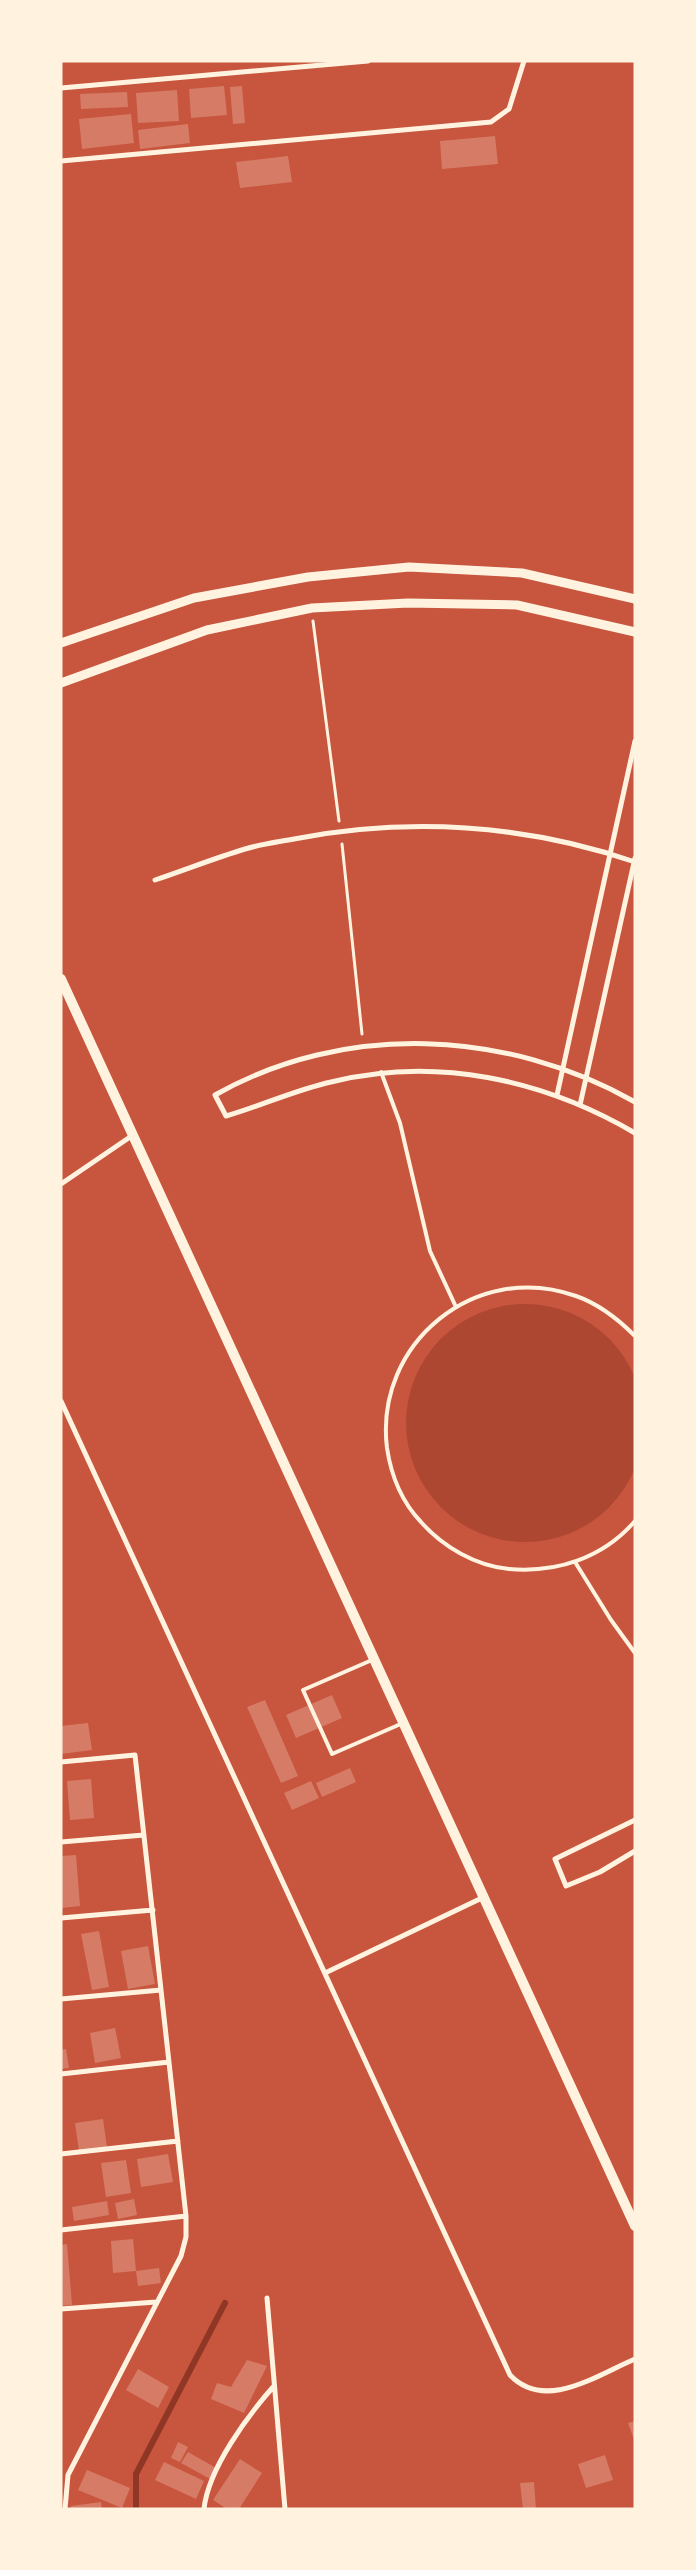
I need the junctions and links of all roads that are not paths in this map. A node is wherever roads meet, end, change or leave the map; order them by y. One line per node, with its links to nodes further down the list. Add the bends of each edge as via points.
1 (368, 61): 3 (street)
2 (524, 61): 4 (street, via 509,109 491,122)
3 (61, 88)
4 (61, 161)
5 (635, 598): 7 (street, via 522,573 409,567 308,577 194,598)
6 (635, 632): 8 (street, via 516,605 408,603 312,608 207,630)
7 (61, 643)
8 (61, 683)
9 (635, 741): 10 (street)
10 (610, 854): 11 (street); 12 (street, via 525,834 408,825 340,830 246,848); 14 (street)
11 (634, 860): 16 (street)
12 (155, 880)
13 (61, 979): 21 (main road)
14 (563, 1069): 15 (street, via 513,1053 455,1045 363,1045 275,1066 215,1096 226,1116 331,1082); 16 (street); 17 (street)
15 (381, 1072): 17 (street, via 457,1071); 23 (lane, via 400,1123 430,1252)
16 (586, 1077): 18 (street); 19 (street)
17 (557, 1095): 19 (street)
18 (635, 1102)
19 (580, 1105): 20 (street)
20 (635, 1133)
21 (133, 1134): 22 (street); 29 (main road)
22 (61, 1184)
23 (456, 1307): 24 (lane, via 506,1289 560,1291 577,1296 608,1313); 27 (lane, via 416,1341 392,1386 386,1438 398,1488 429,1531 472,1559 523,1570)
24 (635, 1336)
25 (61, 1401): 39 (street)
26 (635, 1521): 27 (lane, via 604,1548)
27 (575, 1562): 28 (lane)
28 (635, 1653)
29 (374, 1659): 30 (main road); 30 (lane, via 303,1690 332,1754)
30 (404, 1723): 36 (main road)
31 (61, 1762): 33 (street, via 135,1755)
32 (635, 1820): 35 (street, via 556,1859 566,1886 600,1872)
33 (144, 1835): 34 (street); 37 (street)
34 (61, 1842)
35 (635, 1851)
36 (484, 1897): 39 (street); 47 (main road)
37 (152, 1910): 38 (street); 40 (street)
38 (61, 1918)
39 (325, 1973): 52 (street, via 510,2375 532,2390 563,2390)
40 (161, 1990): 41 (street); 42 (street)
41 (61, 1999)
42 (169, 2062): 43 (street); 44 (street)
43 (61, 2074)
44 (178, 2141): 45 (street); 46 (street)
45 (61, 2154)
46 (186, 2216): 48 (street); 50 (street, via 186,2237 181,2256)
47 (635, 2226)
48 (61, 2230)
49 (267, 2298): 53 (street)
50 (156, 2302): 51 (street); 54 (street, via 68,2475)
51 (61, 2309)
52 (635, 2359)
53 (274, 2386): 55 (street, via 232,2443 214,2477); 56 (street)
54 (65, 2509)
55 (204, 2509)
56 (285, 2509)

